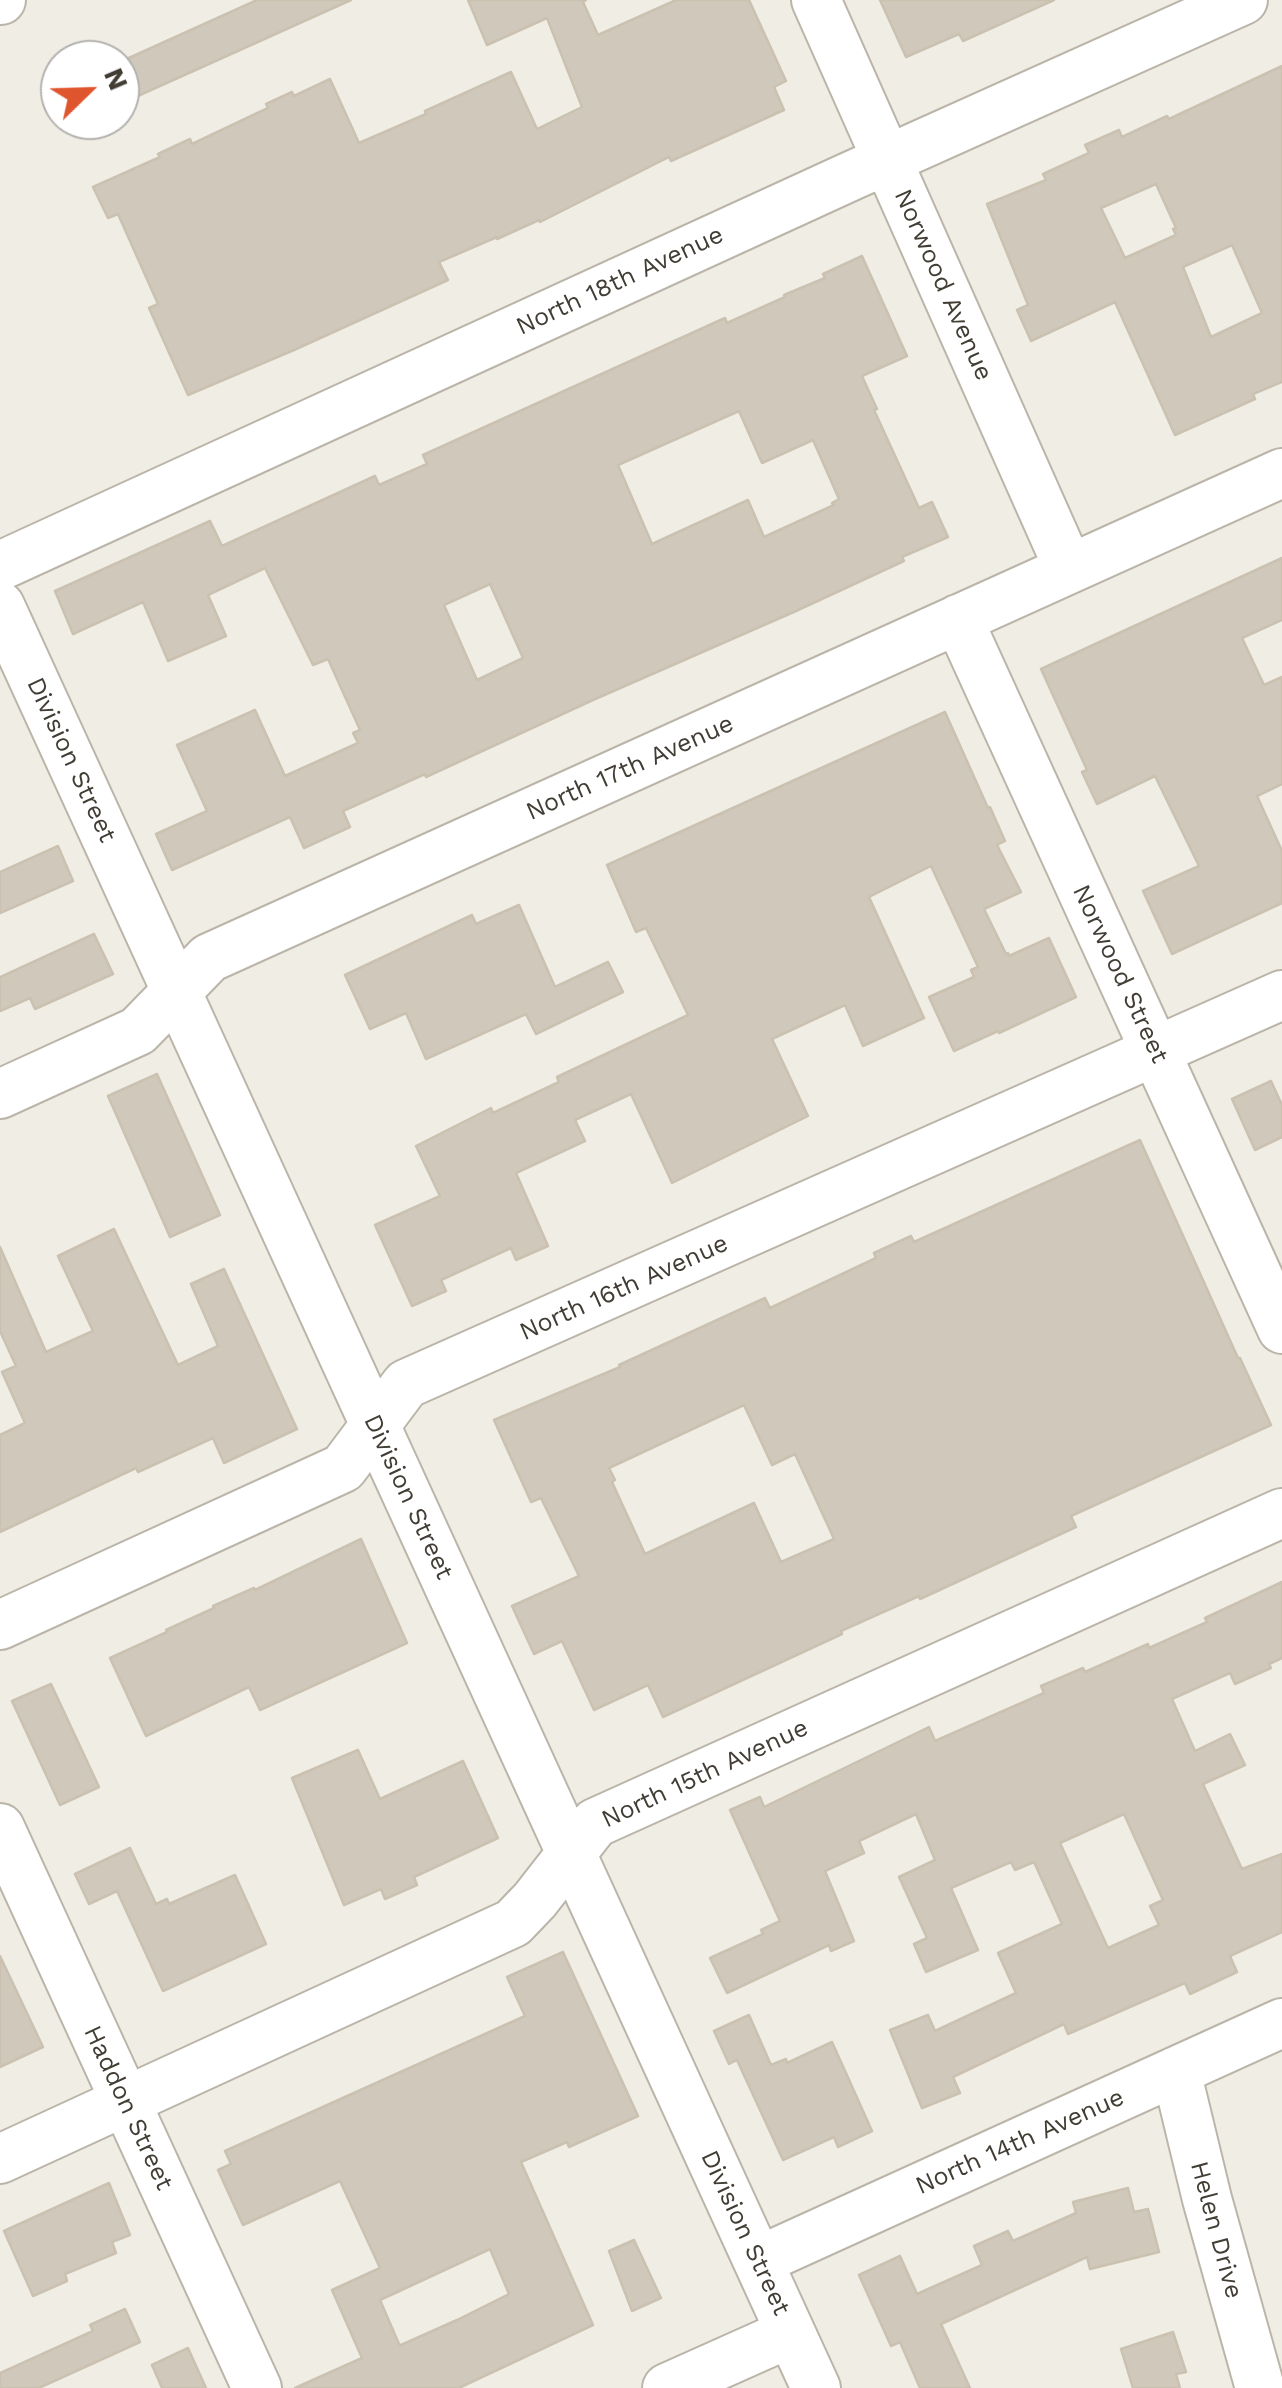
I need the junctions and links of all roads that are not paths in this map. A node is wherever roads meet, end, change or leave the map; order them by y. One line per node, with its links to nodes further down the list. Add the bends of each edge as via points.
1 (816, 0): 3 (street, Norwood Avenue)
2 (1242, 0): 3 (street, North 18th Avenue)
3 (887, 160): 5 (street, North 18th Avenue); 6 (street, Norwood Avenue)
4 (1282, 473): 6 (street, North 17th Avenue)
5 (0, 566)
6 (1069, 569): 8 (street, North 17th Avenue)
7 (0, 606): 9 (street, Division Street)
8 (958, 619): 9 (street, North 17th Avenue, via 209,958); 11 (street, Norwood Street)
9 (176, 992): 12 (street, North 17th Avenue, via 138,1031); 14 (street, Division Street)
10 (1282, 995): 11 (street, North 16th Avenue)
11 (1156, 1053): 13 (street, Norwood Street); 14 (street, North 16th Avenue, via 406,1384)
12 (0, 1094)
13 (1282, 1329)
14 (375, 1424): 16 (street, North 16th Avenue, via 344,1468); 18 (street, Division Street)
15 (1282, 1512): 18 (street, North 15th Avenue, via 595,1823)
16 (0, 1625)
17 (0, 1828): 21 (street, Haddon Street)
18 (571, 1853): 21 (street, North 15th Avenue, via 512,1923); 23 (street, Division Street)
19 (1282, 2023): 20 (street, North 14th Avenue)
20 (1176, 2071): 23 (street, North 14th Avenue); 28 (street, Helen Drive)
21 (125, 2101): 22 (street, North 15th Avenue); 25 (street, Haddon Street)
22 (0, 2159)
23 (758, 2261): 24 (street, Division Street)
24 (790, 2333): 26 (street); 27 (street, Division Street)
25 (257, 2388)
26 (667, 2388)
27 (816, 2388)
28 (1260, 2388)

